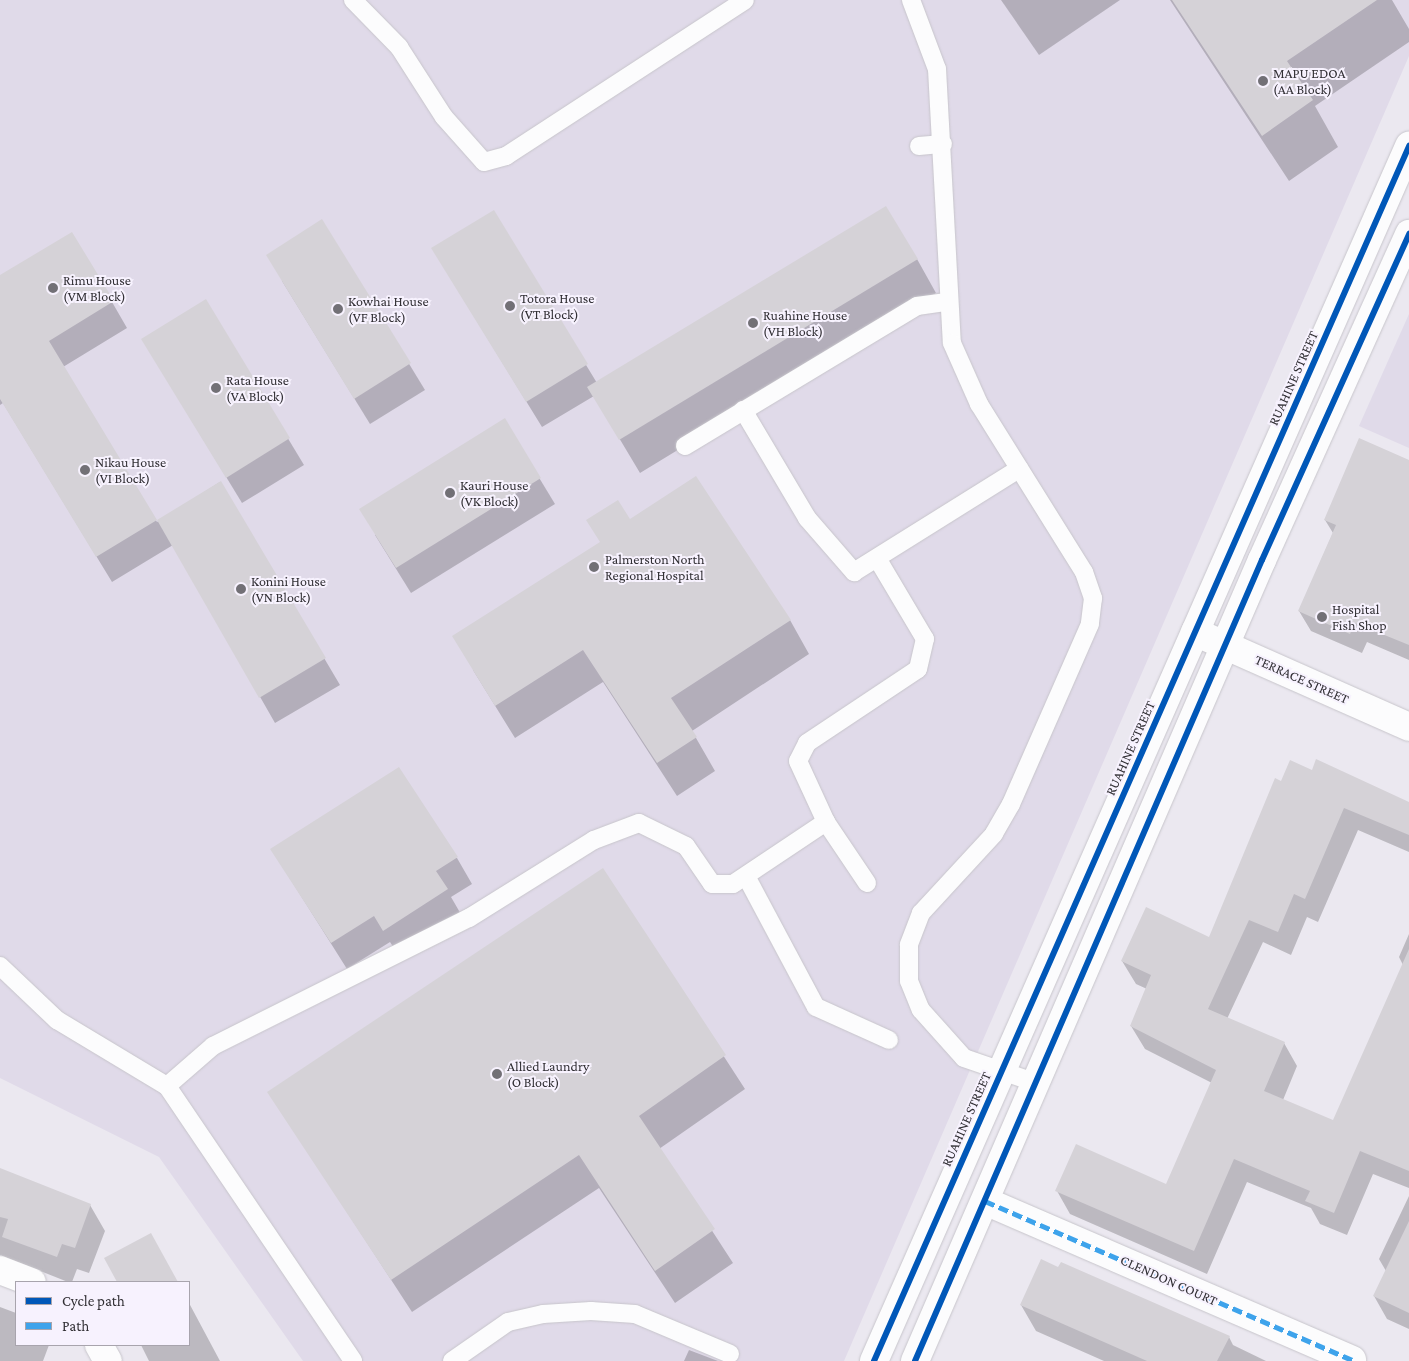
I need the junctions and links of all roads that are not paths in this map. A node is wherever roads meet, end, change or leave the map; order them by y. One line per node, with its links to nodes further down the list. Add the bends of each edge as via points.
1 (353, 0): 2 (lane, via 399,47 476,157 484,162 506,156)
2 (745, 0)
3 (911, 0): 4 (lane, via 937,69)
4 (943, 144): 5 (lane); 8 (lane)
5 (919, 146)
6 (1409, 146): 13 (main road, RUAHINE STREET)
7 (1409, 234): 14 (main road)
8 (947, 302): 9 (lane, via 916,306); 11 (lane, via 961,368)
9 (743, 410): 10 (lane); 12 (lane, via 807,518 854,572)
10 (685, 446)
11 (1019, 469): 12 (lane); 21 (lane, via 1084,572 1093,598 1090,624 1011,804 994,834 921,913 909,945 909,981 921,1010 964,1058)
12 (877, 558): 16 (lane, via 925,639 918,669 807,743 798,761)
13 (1195, 632): 14 (main road, TERRACE STREET); 21 (main road, RUAHINE STREET)
14 (1226, 646): 15 (main road, TERRACE STREET); 22 (main road)
15 (1409, 727)
16 (826, 822): 17 (lane); 18 (lane)
17 (747, 878): 20 (lane, via 816,1007); 23 (lane, via 733,884 712,884 686,846 640,823 594,840 469,918 213,1046)
18 (867, 883)
19 (0, 966): 23 (lane, via 57,1020)
20 (889, 1040)
21 (1001, 1070): 22 (lane); 33 (main road, RUAHINE STREET)
22 (1036, 1083): 24 (main road)
23 (167, 1086): 31 (lane)
24 (985, 1201): 29 (main road, CLENDON COURT); 34 (main road)
25 (0, 1270): 26 (main road)
26 (29, 1281)
27 (100, 1346): 30 (main road)
28 (730, 1354): 32 (lane, via 635,1314 591,1311 543,1314 508,1322)
29 (1352, 1360)
30 (108, 1361)
31 (353, 1361)
32 (452, 1361)
33 (874, 1361)
34 (915, 1361)

